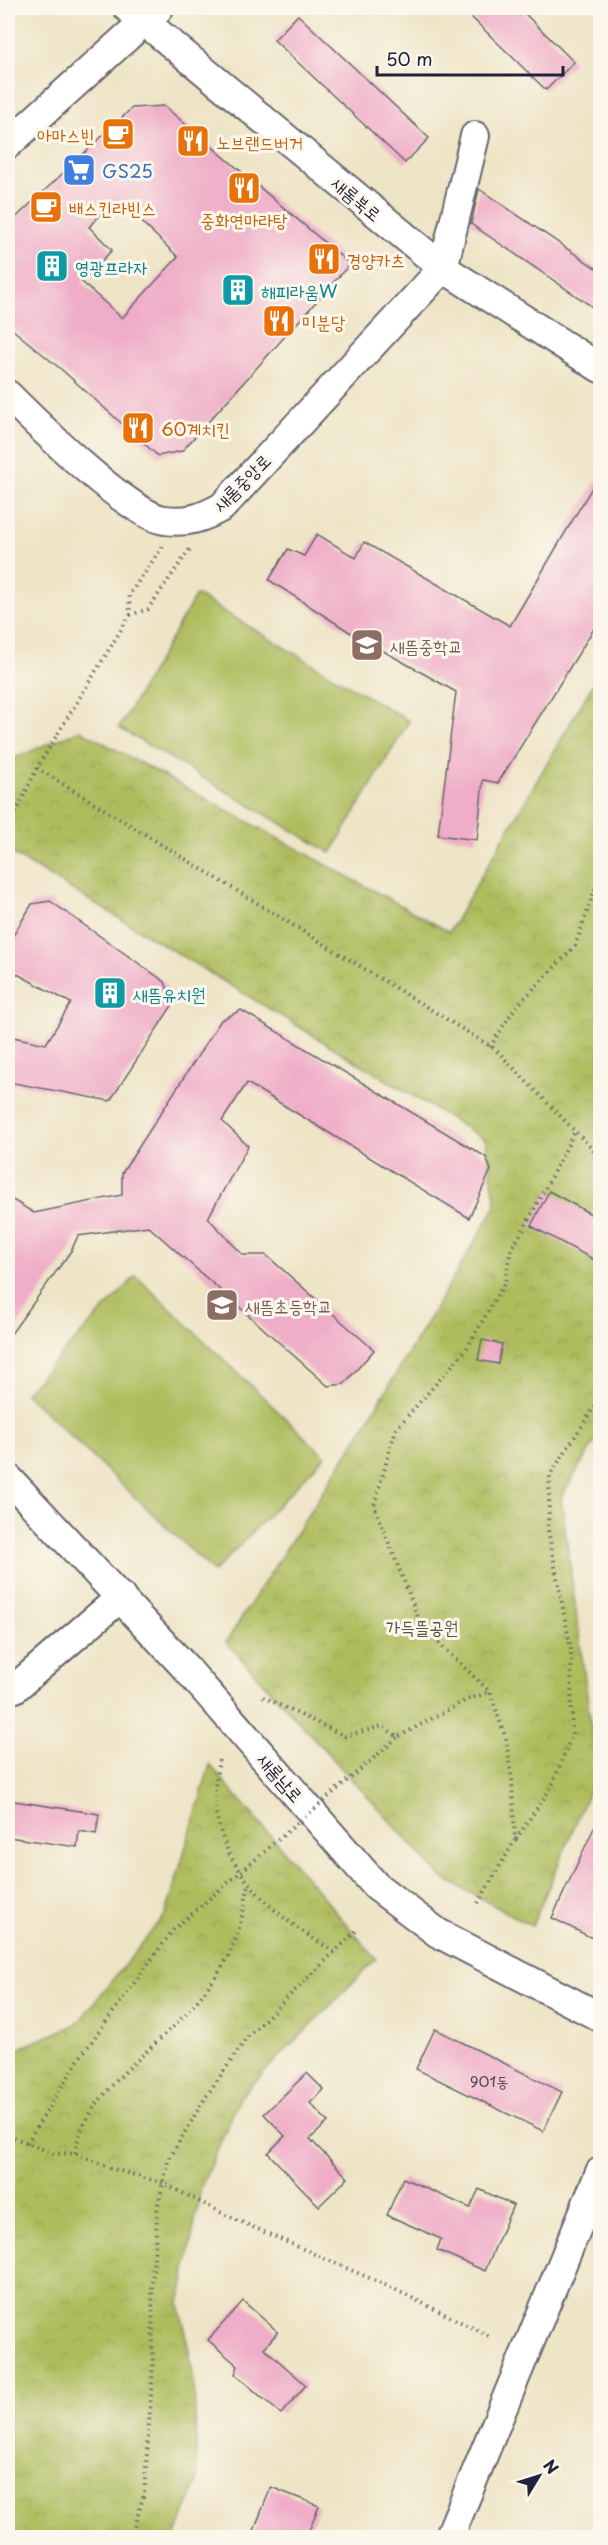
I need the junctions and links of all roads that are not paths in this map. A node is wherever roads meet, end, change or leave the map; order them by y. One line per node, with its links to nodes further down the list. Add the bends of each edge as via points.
1 (144, 12): 3 (street); 4 (street, 새롬북로)
2 (475, 136): 4 (street)
3 (8, 144)
4 (443, 268): 5 (street, 새롬북로); 6 (street, 새롬중앙로, via 222,507 200,519 163,520 134,507)
5 (600, 368)
6 (8, 395)
7 (8, 1478): 8 (street, 새롬남로)
8 (121, 1597): 9 (street, via 15,1688); 10 (street, 새롬남로, via 376,1886 438,1933)
9 (8, 1688)
10 (600, 2016)
11 (600, 2172): 12 (street)
12 (449, 2538)

